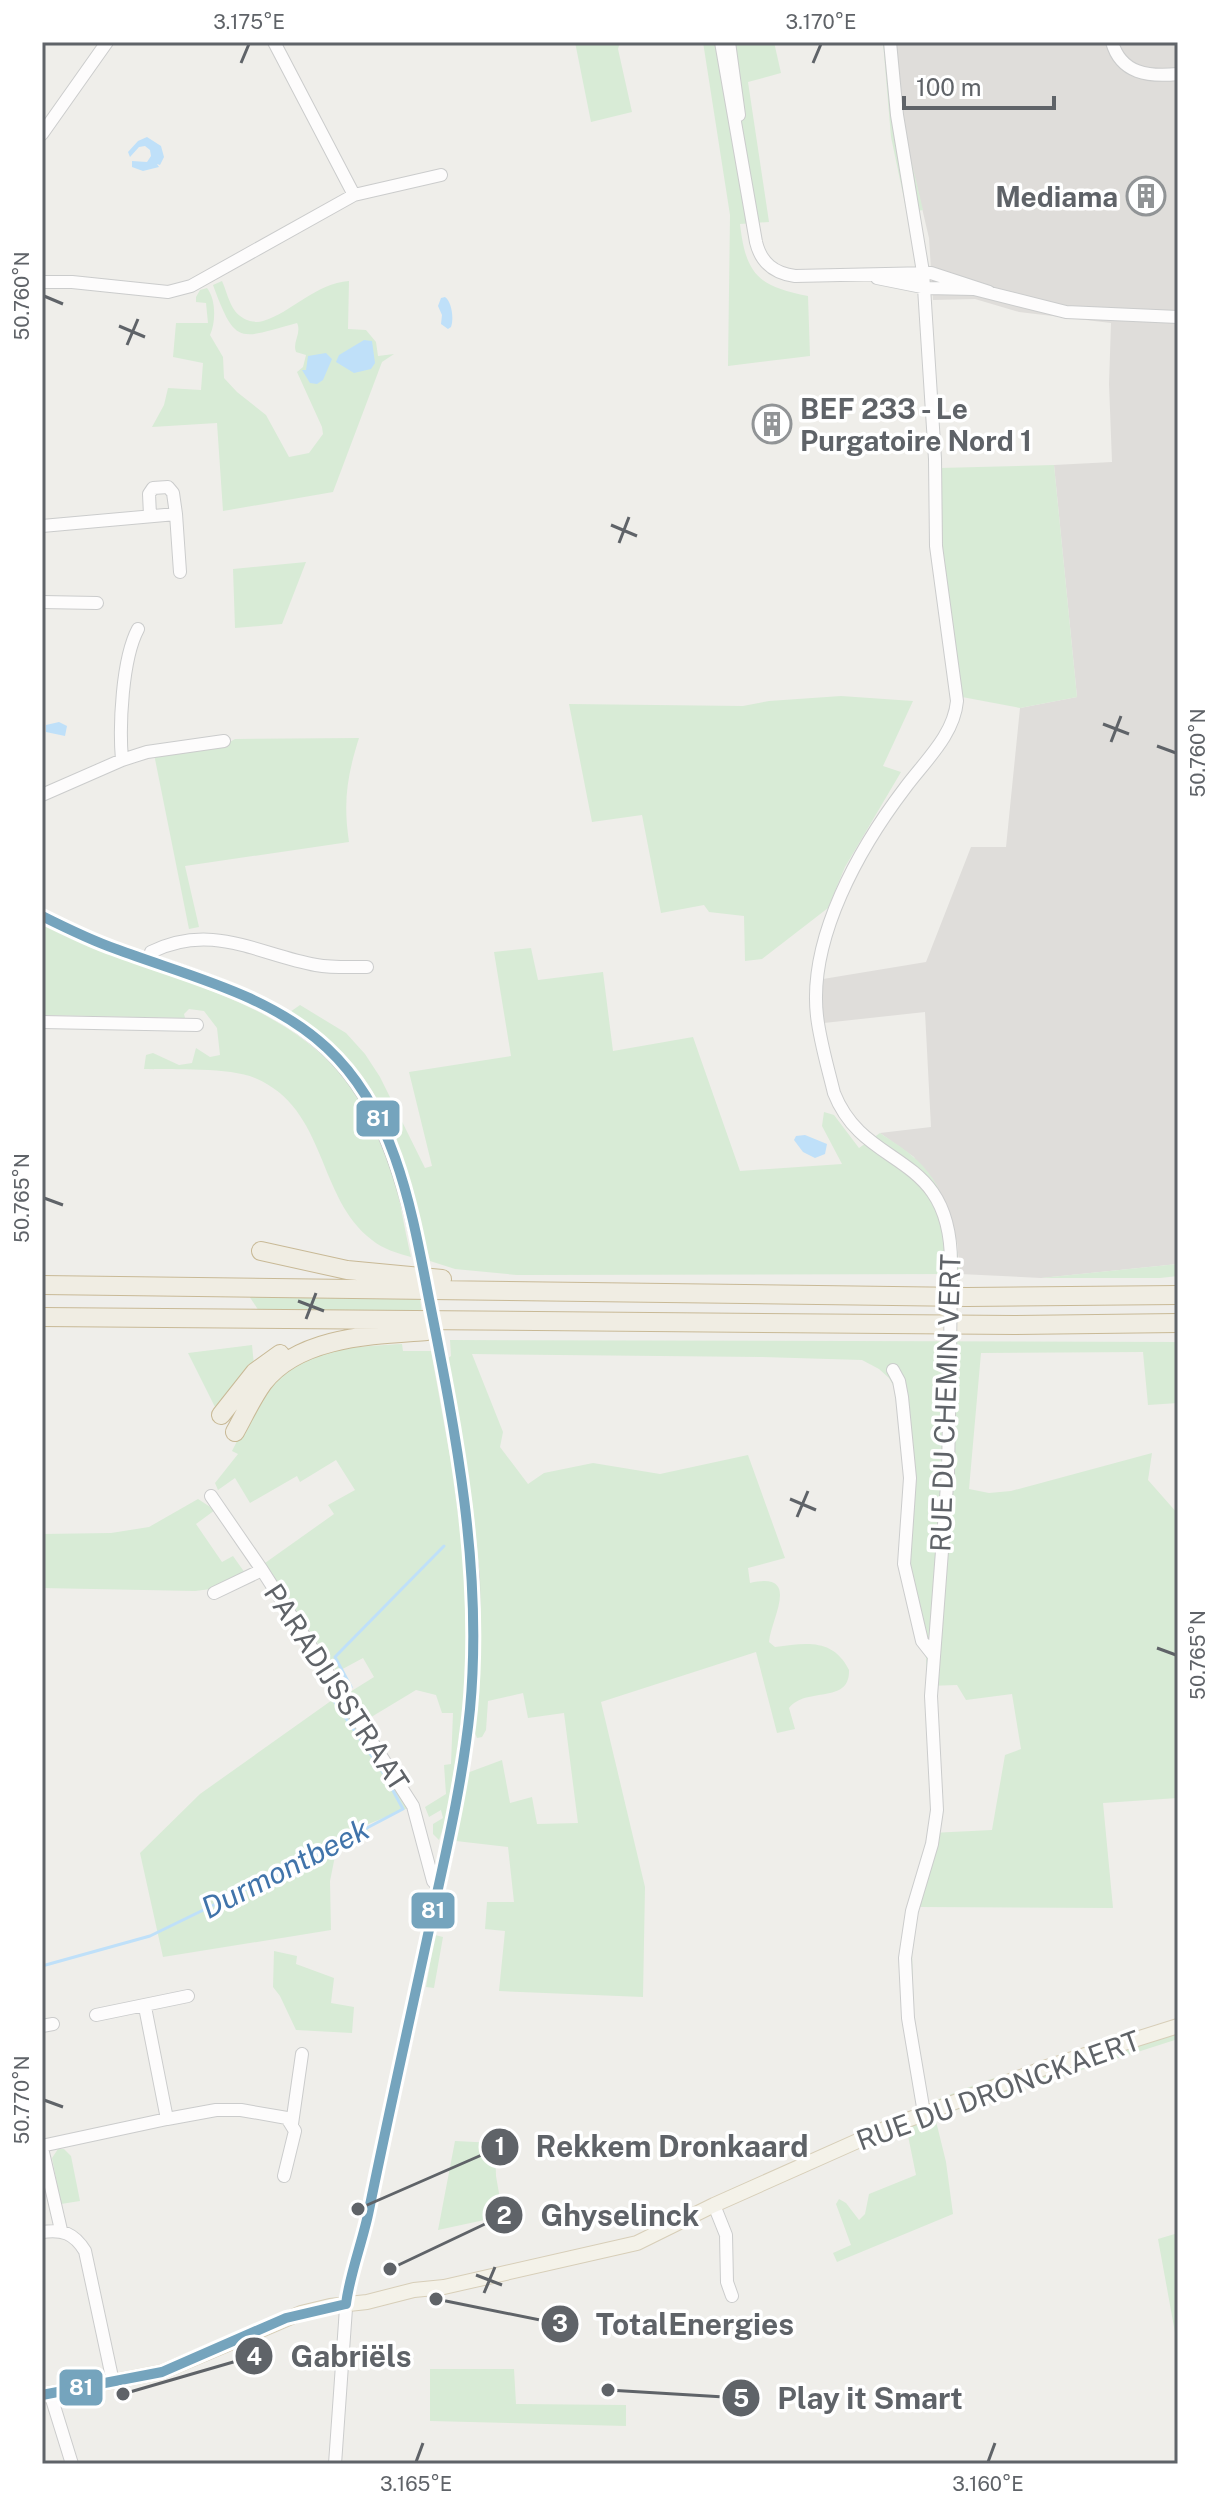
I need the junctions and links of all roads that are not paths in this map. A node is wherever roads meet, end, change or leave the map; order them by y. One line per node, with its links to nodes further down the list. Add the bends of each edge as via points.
1 (107, 42): 8 (street)
2 (274, 42): 11 (street)
3 (721, 42): 9 (street)
4 (729, 42): 9 (street)
5 (890, 42): 12 (street, RUE DU CHEMIN VERT)
6 (1112, 42): 7 (street, via 1123,62 1141,74)
7 (1178, 74)
8 (42, 134)
9 (740, 142): 13 (street, via 756,242 766,263 788,275)
10 (441, 175): 11 (street)
11 (354, 195): 14 (street, via 179,290)
12 (923, 272): 13 (street); 15 (street, RUE DU CHEMIN VERT); 16 (street)
13 (848, 275): 15 (street)
14 (42, 282)
15 (923, 288): 16 (street); 53 (street, RUE DU CHEMIN VERT, bridge, via 936,546 956,708 946,735 879,824 838,900 816,1002 840,1106 862,1134 931,1188 947,1220 948,1472)
16 (989, 292): 18 (street, via 1046,308)
17 (1178, 310): 18 (street)
18 (1099, 313): 19 (street)
19 (1178, 317)
20 (176, 514): 21 (street); 21 (street, via 168,487 153,488 149,494); 23 (street)
21 (150, 515): 22 (street)
22 (42, 526)
23 (180, 572)
24 (42, 602): 25 (street)
25 (97, 603)
26 (138, 629): 28 (street, via 124,686)
27 (224, 741): 28 (street)
28 (122, 760): 29 (street)
29 (42, 795)
30 (42, 916): 31 (street, via 98,944)
31 (148, 960): 32 (street, via 151,952 165,945 214,940 314,964); 54 (street, bridge, via 239,993 325,1046 369,1102 396,1161 442,1366 473,1577 470,1706)
32 (367, 967)
33 (42, 1022): 34 (street)
34 (197, 1025)
35 (261, 1251): 38 (highway, via 374,1274 532,1284)
36 (1178, 1283): 40 (highway, via 1053,1289)
37 (42, 1285): 38 (highway)
38 (568, 1292): 40 (highway)
39 (1178, 1295): 40 (highway)
40 (1005, 1297)
41 (42, 1317): 42 (highway)
42 (535, 1321): 44 (highway); 45 (highway)
43 (1178, 1323): 44 (highway)
44 (1096, 1325): 46 (highway)
45 (441, 1330): 48 (highway, via 390,1328 292,1347 255,1372); 49 (highway, via 327,1344 296,1356 264,1382)
46 (1178, 1331)
47 (893, 1370): 53 (street, RUE DU CHEMIN VERT, via 902,1397 910,1478 904,1564 922,1641)
48 (221, 1415)
49 (235, 1432)
50 (211, 1496): 51 (street, PARADIJSSTRAAT)
51 (262, 1570): 52 (street); 54 (street, PARADIJSSTRAAT, via 413,1806)
52 (214, 1593)
53 (933, 1655): 60 (street, RUE DU CHEMIN VERT, via 937,1819 905,1958 908,2018)
54 (439, 1888): 68 (street)
55 (188, 1996): 56 (street)
56 (145, 2007): 57 (street); 61 (street)
57 (96, 2015)
58 (1178, 2026): 60 (main road, RUE DU DRONCKAERT)
59 (302, 2054): 62 (street)
60 (924, 2113): 64 (main road, RUE DU DRONCKAERT)
61 (167, 2119): 62 (street, via 241,2110 287,2118); 65 (street, via 42,2148)
62 (292, 2124): 63 (street, via 295,2131)
63 (284, 2176)
64 (714, 2205): 67 (street, via 726,2235); 68 (main road, RUE DU DRONCKAERT, via 622,2247)
65 (61, 2230): 66 (street); 69 (street, via 74,2236 85,2251)
66 (42, 2232)
67 (732, 2296)
68 (346, 2304): 69 (main road, RUE DU DRONCKAERT, via 293,2315 162,2372); 72 (street)
69 (113, 2382): 70 (main road, RUE DU DRONCKAERT)
70 (46, 2394): 71 (street)
71 (72, 2464)
72 (335, 2464)

